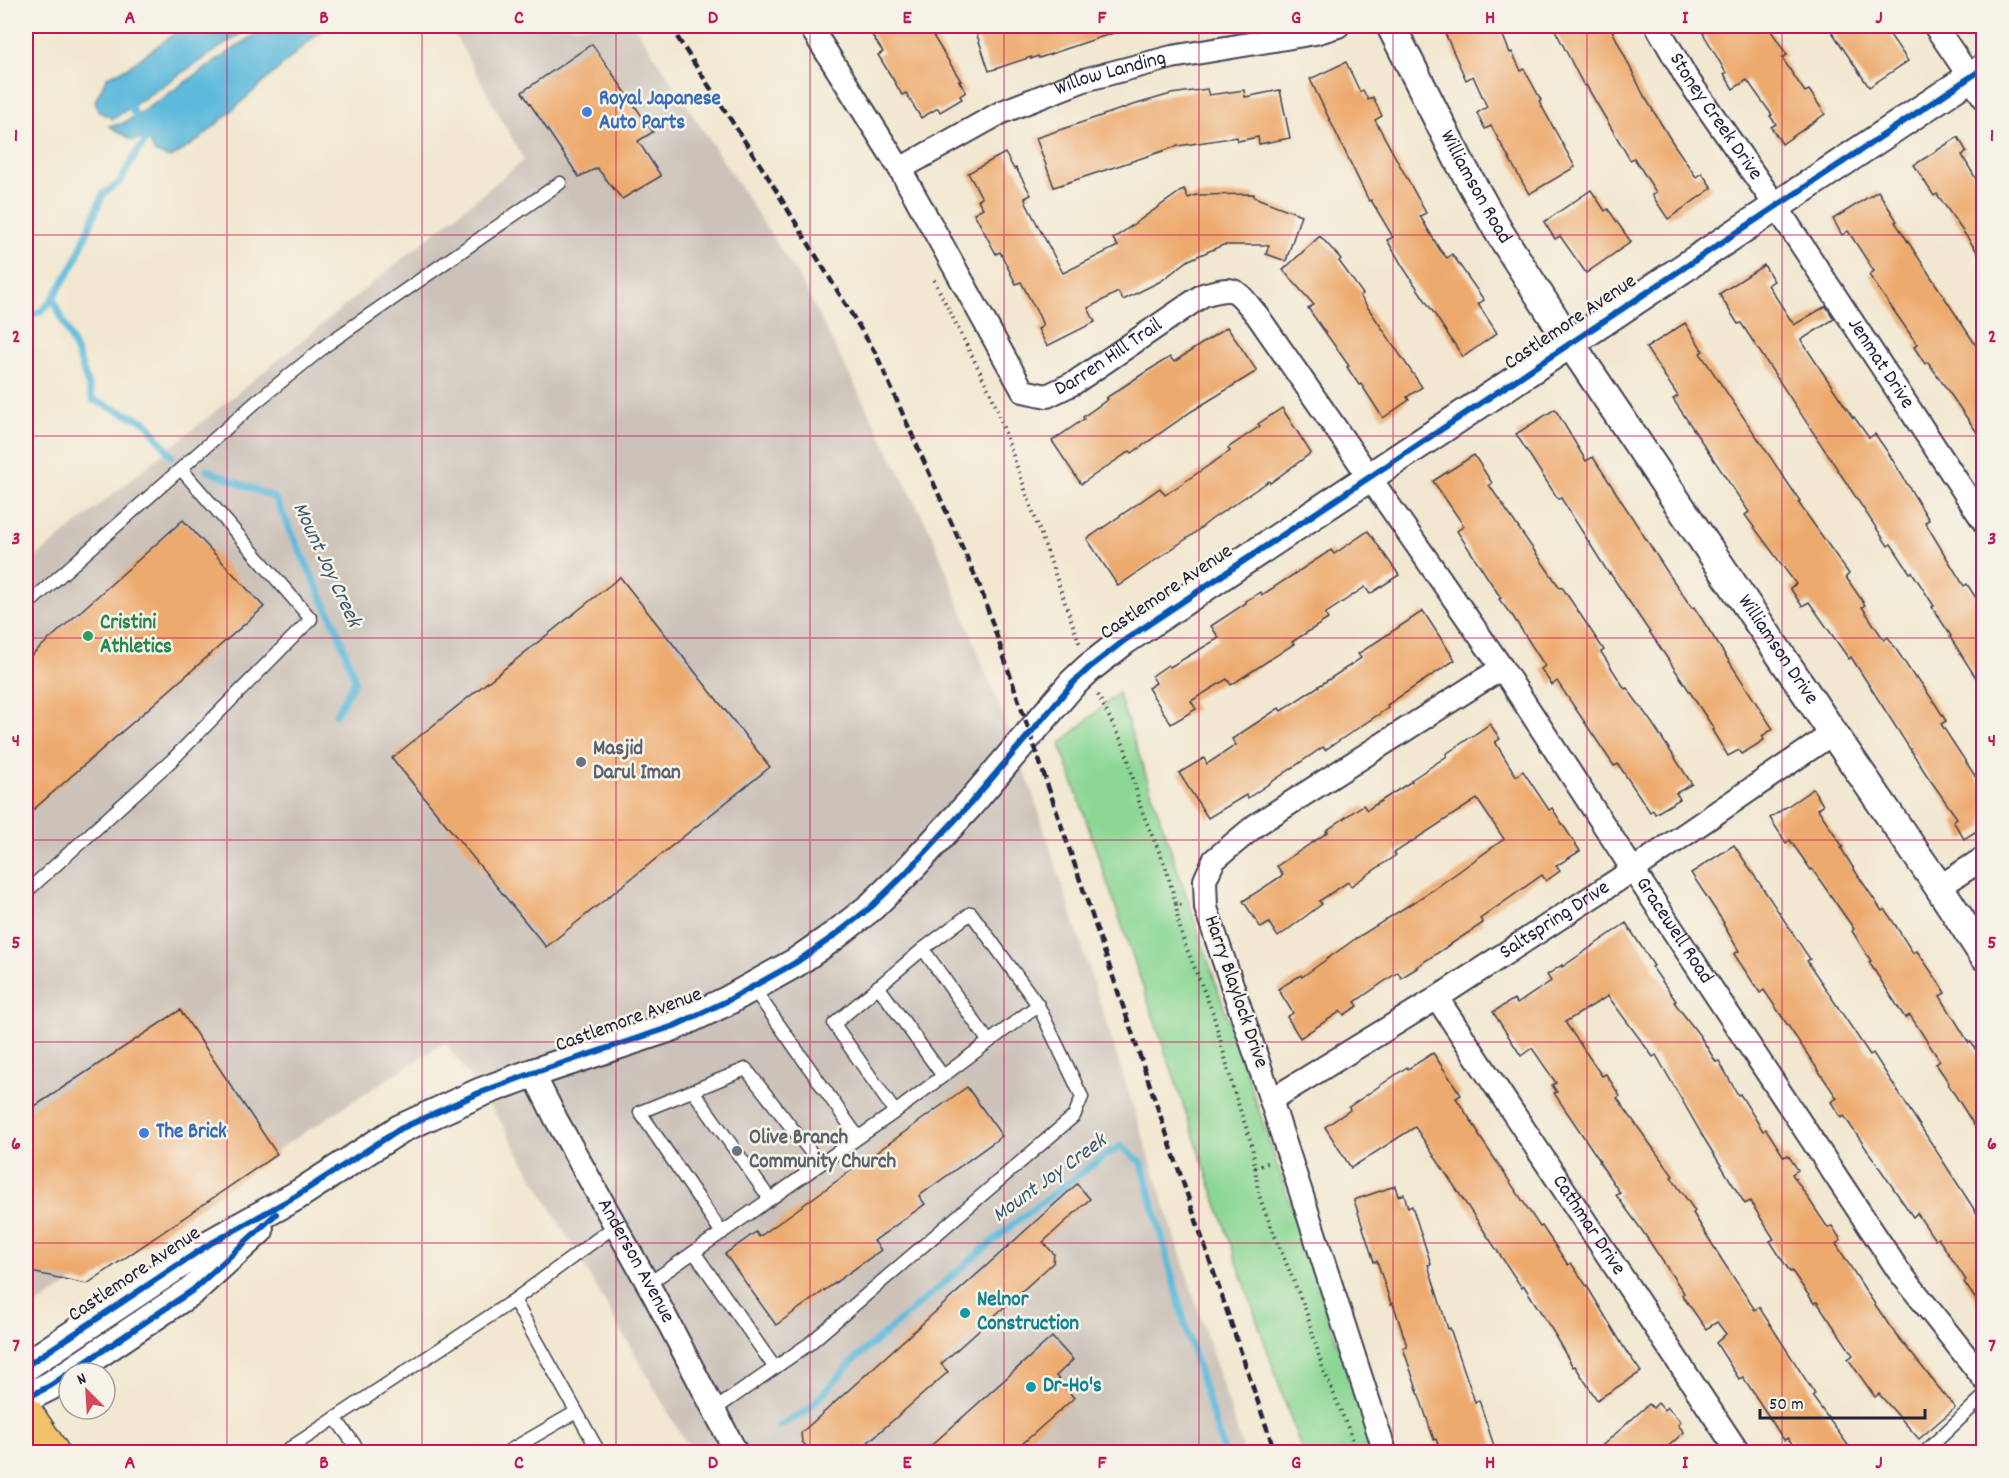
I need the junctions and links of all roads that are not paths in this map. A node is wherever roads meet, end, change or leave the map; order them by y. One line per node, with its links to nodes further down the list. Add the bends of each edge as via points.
1 (810, 26): 7 (street, Darren Hill Trail)
2 (1338, 26): 7 (street, Willow Landing, via 1172,57 1084,80 1002,112)
3 (1391, 26): 10 (street, Williamson Road, via 1499,232)
4 (1657, 26): 9 (street, Stoney Creek Drive, via 1686,77)
5 (1935, 26): 6 (street)
6 (1979, 81): 9 (street, Castlemore Avenue)
7 (900, 170): 12 (street, Darren Hill Trail, via 1023,391 1047,396 1074,383 1203,295 1223,289 1237,292)
8 (560, 183): 11 (lane, via 329,343 256,402)
9 (1776, 206): 10 (street, Castlemore Avenue); 13 (street, Jenmat Drive)
10 (1570, 343): 12 (street, Castlemore Avenue); 16 (street, Williamson Drive)
11 (182, 470): 14 (lane); 20 (lane, via 311,619 172,760)
12 (1370, 476): 15 (street, Gracewell Road); 24 (street, Castlemore Avenue, via 1089,668 1053,704 938,841 871,907 795,963)
13 (1983, 522)
14 (26, 606)
15 (1502, 668): 18 (street, Gracewell Road); 31 (street, Harry Blaylock Drive, via 1248,832 1214,860 1205,880 1206,908)
16 (1833, 733): 18 (street, Saltspring Drive); 19 (street, Williamson Drive)
17 (1983, 858): 19 (street)
18 (1633, 870): 25 (street, Saltspring Drive); 44 (street, Gracewell Road, via 1898,1270)
19 (1939, 886): 22 (street, Williamson Drive)
20 (26, 892)
21 (923, 948): 23 (lane); 26 (lane, via 971,913); 27 (lane)
22 (1983, 956)
23 (878, 986): 29 (lane); 32 (lane, via 834,1024)
24 (753, 988): 28 (street, Castlemore Avenue, via 674,1026); 33 (lane)
25 (1437, 998): 31 (street, Saltspring Drive); 58 (street, Cathmar Drive)
26 (1038, 1005): 27 (lane); 43 (lane, via 1082,1097 1074,1116)
27 (988, 1042): 29 (lane)
28 (533, 1073): 35 (street, Castlemore Avenue, via 400,1129); 37 (street, Anderson Avenue)
29 (943, 1076): 32 (lane)
30 (693, 1091): 34 (lane, via 746,1069); 36 (lane); 38 (lane, via 640,1112)
31 (1271, 1100): 57 (street, Harry Blaylock Drive)
32 (896, 1112): 33 (lane)
33 (858, 1137): 34 (lane)
34 (820, 1164): 36 (lane)
35 (296, 1196): 42 (street, Castlemore Avenue, via 208,1245); 46 (street, Castlemore Avenue, via 193,1290)
36 (770, 1199): 38 (lane)
37 (615, 1226): 40 (street, Anderson Avenue); 41 (lane)
38 (722, 1233): 39 (lane)
39 (694, 1252): 40 (lane); 43 (lane)
40 (648, 1284): 47 (street, Anderson Avenue)
41 (514, 1300): 48 (lane); 50 (lane)
42 (26, 1366)
43 (775, 1368): 47 (lane)
44 (1983, 1379)
45 (1983, 1396): 59 (lane)
46 (26, 1398)
47 (714, 1410): 56 (street, Anderson Avenue)
48 (576, 1412): 54 (lane); 55 (lane)
49 (26, 1413): 51 (main road)
50 (334, 1418): 52 (lane); 53 (lane)
51 (52, 1452)
52 (284, 1452)
53 (360, 1452)
54 (507, 1452)
55 (598, 1452)
56 (736, 1452)
57 (1385, 1452)
58 (1738, 1452)
59 (1925, 1452)

